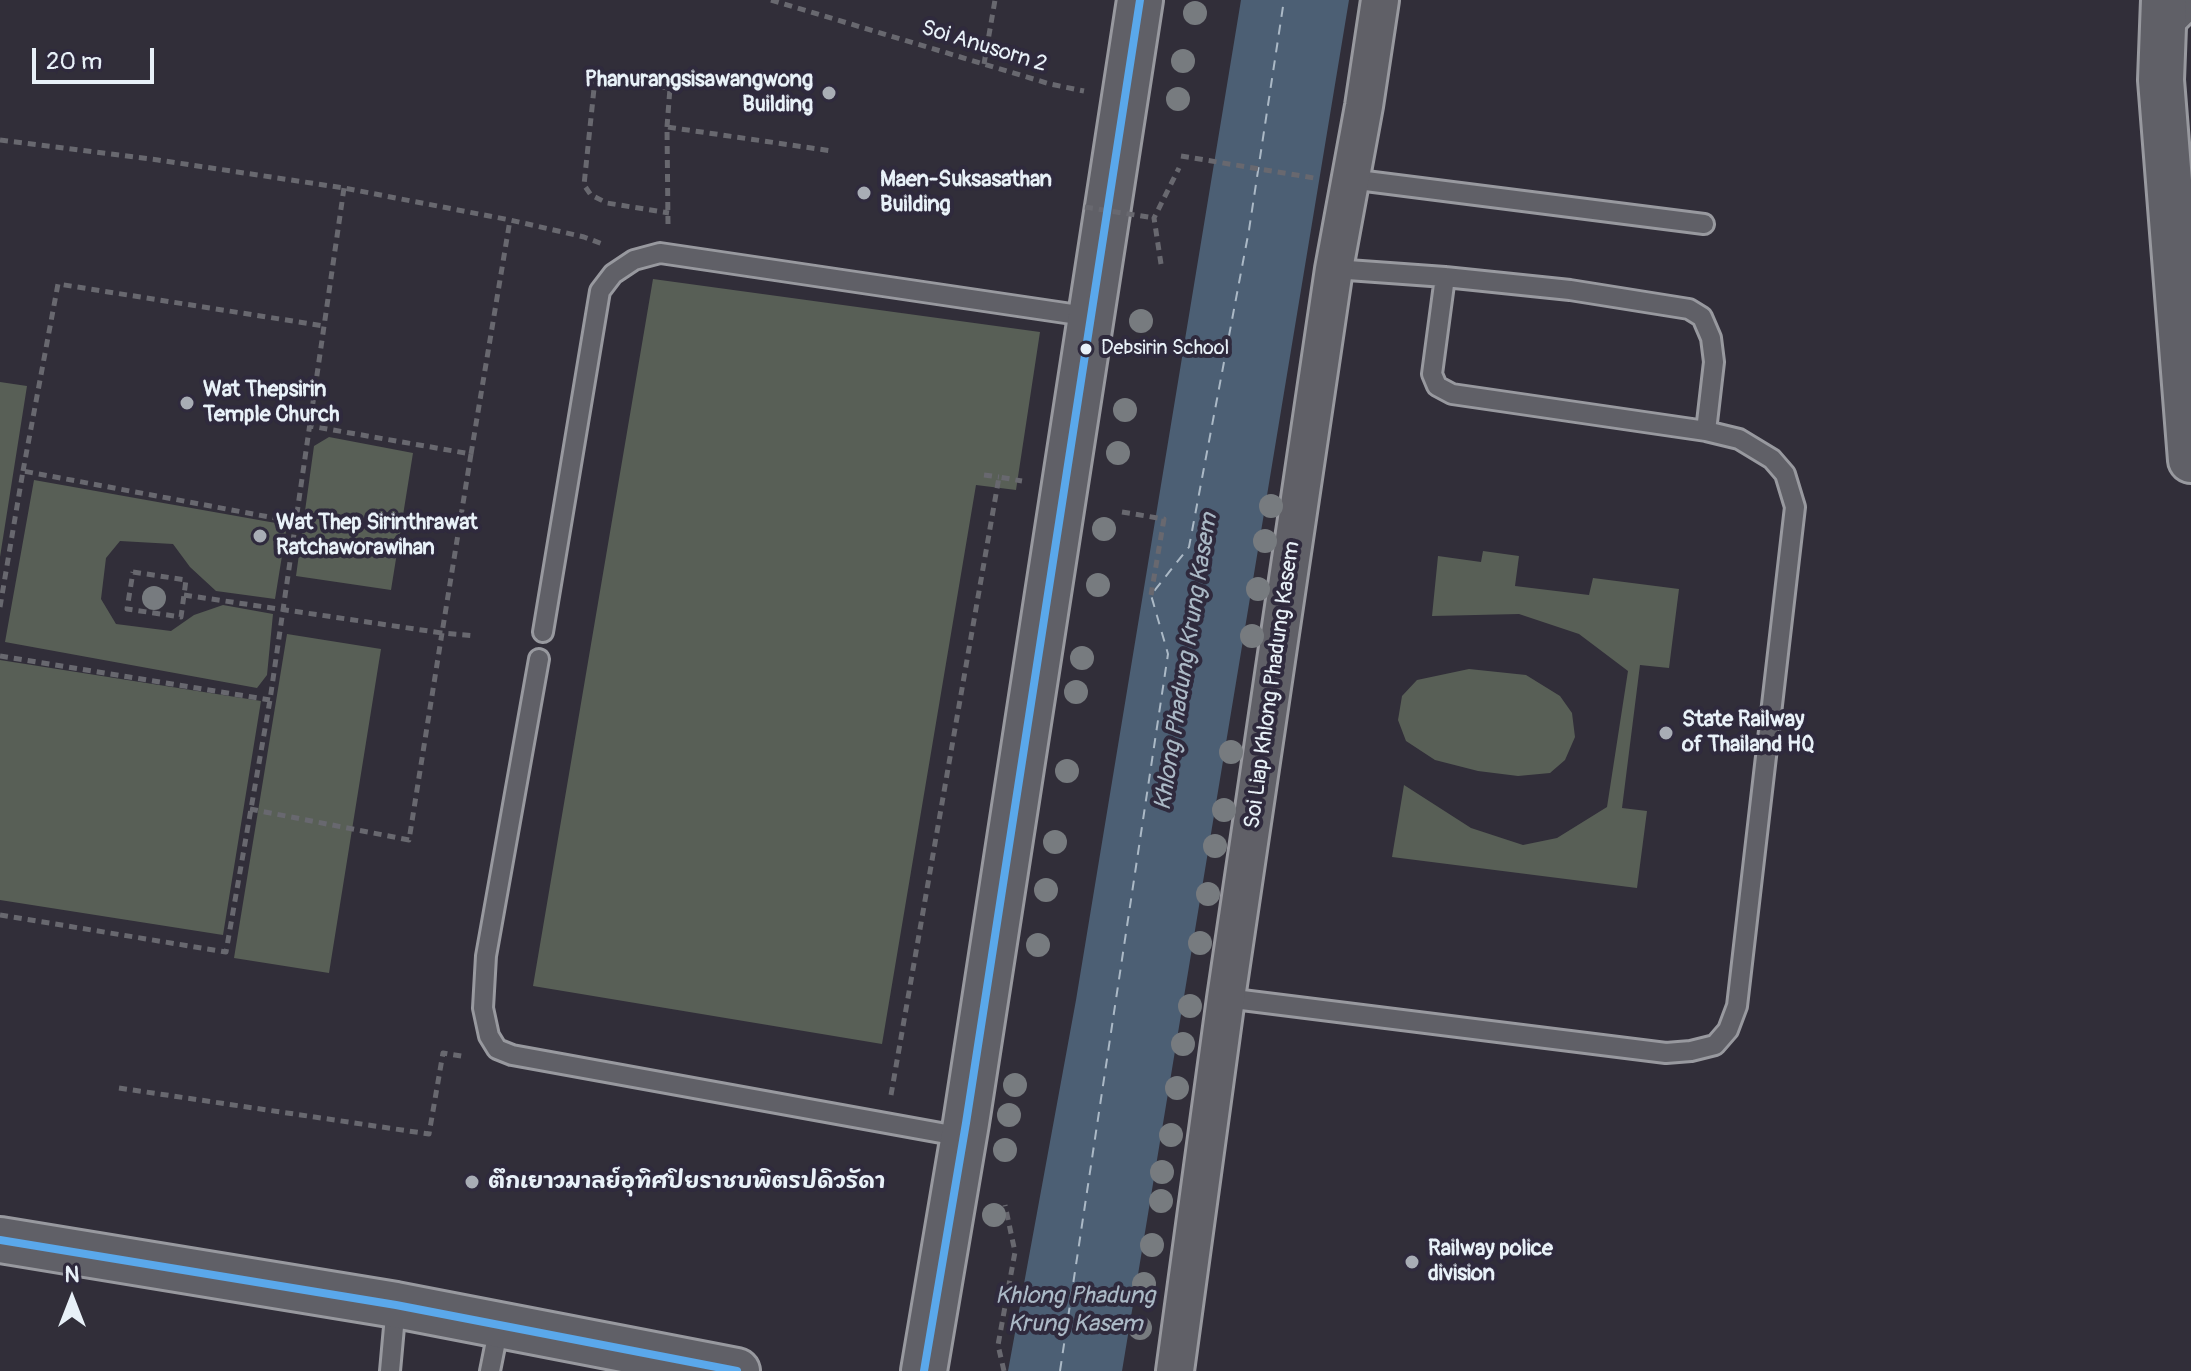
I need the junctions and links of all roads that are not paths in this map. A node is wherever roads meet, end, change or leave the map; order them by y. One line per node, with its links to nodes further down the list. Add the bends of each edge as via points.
1 (1140, 0): 9 (main road)
2 (1380, 0): 5 (street, Soi Liap Khlong Phadung Kasem)
3 (2191, 3): 4 (lane, via 2186,14)
4 (2163, 19): 10 (main road, via 2161,80)
5 (1339, 179): 6 (lane); 7 (street, Soi Liap Khlong Phadung Kasem)
6 (1704, 224)
7 (1334, 269): 8 (lane); 15 (street, Soi Liap Khlong Phadung Kasem)
8 (1445, 277): 11 (lane, via 1689,309 1702,317 1713,350); 11 (lane, via 1432,374 1437,386 1452,394)
9 (1092, 317): 13 (lane, via 664,253 628,264 600,291); 16 (main road)
10 (2187, 386): 12 (main road)
11 (1706, 431): 15 (lane, via 1739,439 1772,459 1785,474 1795,507 1737,1006 1728,1030 1715,1045 1666,1053)
12 (2191, 460)
13 (543, 632)
14 (539, 659): 16 (lane, via 486,956 483,1008 497,1049)
15 (1226, 998): 24 (street, Soi Liap Khlong Phadung Kasem)
16 (963, 1137): 23 (main road)
17 (0, 1240): 18 (main road)
18 (396, 1305): 19 (main road); 20 (lane)
19 (499, 1326): 21 (lane); 22 (main road)
20 (390, 1371)
21 (490, 1371)
22 (737, 1371)
23 (924, 1371)
24 (1175, 1371)

